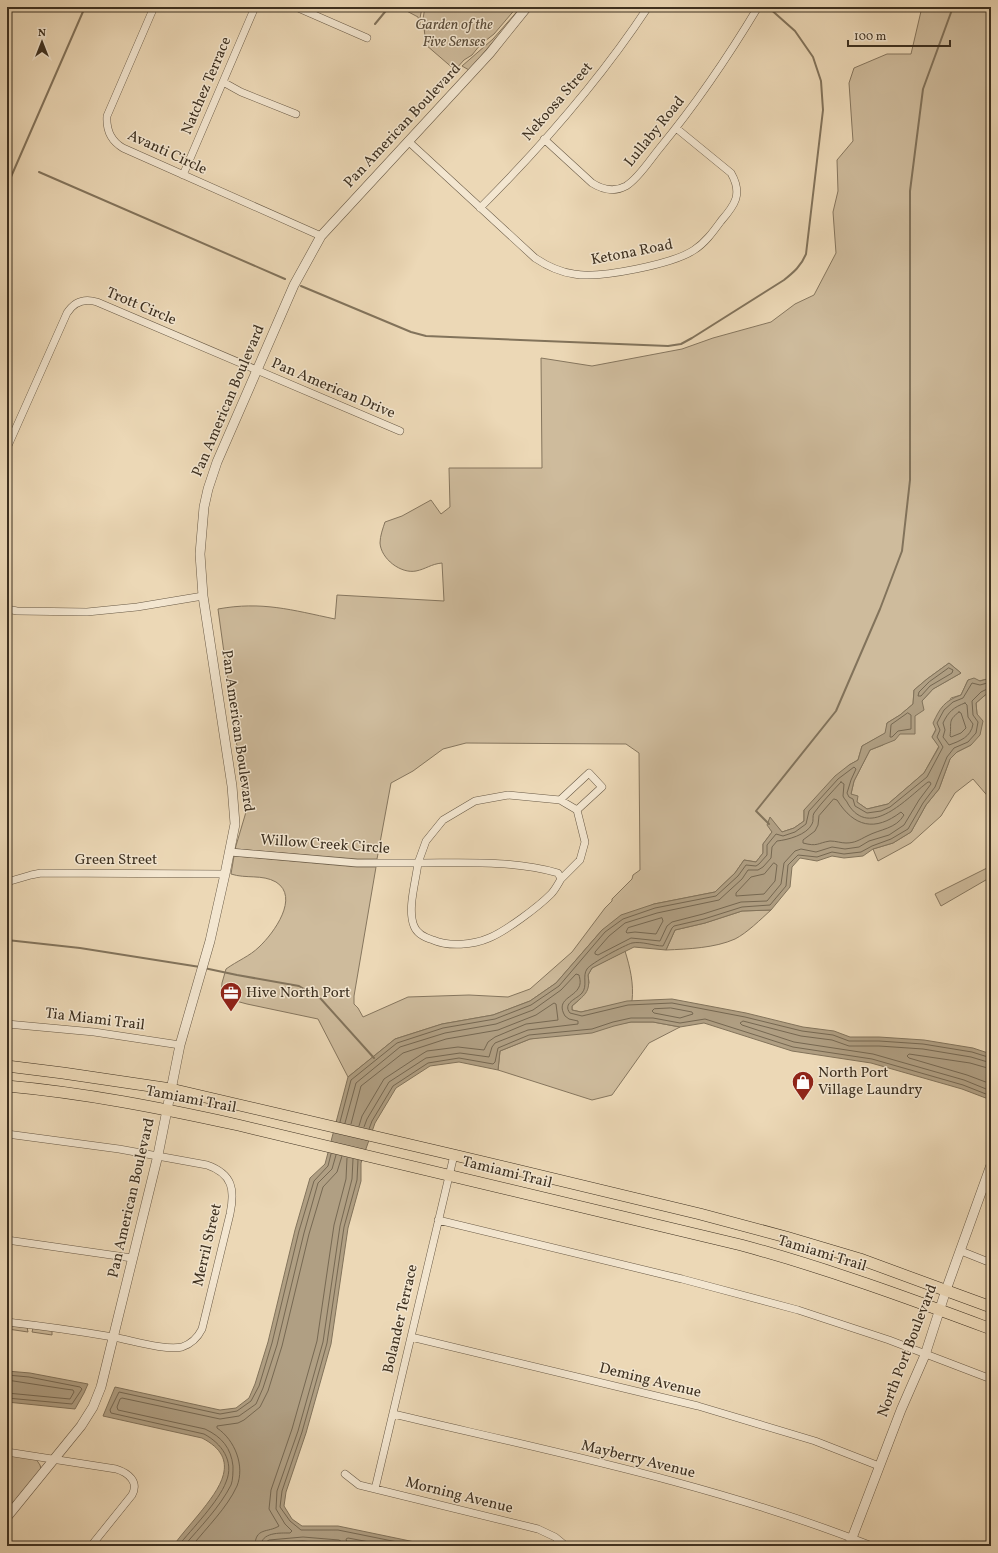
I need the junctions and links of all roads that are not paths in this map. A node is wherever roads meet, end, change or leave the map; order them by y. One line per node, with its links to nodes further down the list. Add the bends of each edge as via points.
1 (154, 7): 13 (street, Avanti Circle, via 107,116 108,130 118,145)
2 (255, 7): 8 (street, Natchez Terrace)
3 (296, 7): 7 (street)
4 (528, 7): 12 (street, Pan American Boulevard, via 490,53)
5 (648, 7): 11 (street, Nekoosa Street, via 600,75)
6 (758, 7): 10 (street, Lullaby Road, via 719,69)
7 (367, 38)
8 (223, 82): 9 (street); 13 (street, Natchez Terrace)
9 (296, 114)
10 (676, 128): 11 (street, Lullaby Road, via 631,182 614,190 592,183); 14 (street, Ketona Road, via 728,169 737,192 734,207 707,239 694,250 678,258 600,275 566,273 535,258)
11 (544, 139): 14 (street, Nekoosa Street)
12 (408, 141): 14 (street, Ketona Road); 15 (street, Pan American Boulevard)
13 (183, 175): 15 (street, Avanti Circle)
14 (480, 208)
15 (321, 236): 16 (street, Pan American Boulevard, via 294,285)
16 (256, 370): 17 (street, Pan American Drive); 18 (street, Trott Circle, via 97,302 80,301 67,313); 19 (street, Pan American Boulevard, via 208,489 200,554)
17 (400, 431)
18 (7, 448)
19 (203, 596): 20 (street, via 87,612); 23 (street, Pan American Boulevard, via 234,805 234,831)
20 (7, 609)
21 (560, 800): 22 (street); 22 (street, via 589,773 602,787); 24 (street, via 508,795 475,801 443,820 426,841)
22 (577, 810): 26 (street, via 585,842 580,860)
23 (230, 852): 24 (street, Willow Creek Circle, via 357,863); 25 (street, Pan American Boulevard)
24 (418, 863): 26 (street, Willow Creek Circle, via 499,864 542,869 558,873); 26 (street, via 413,894 414,927 424,937 439,943 460,945 489,938 552,894)
25 (225, 874): 27 (street, Green Street, via 41,873); 29 (street, Pan American Boulevard, via 200,978)
26 (561, 879)
27 (7, 882)
28 (7, 1024): 29 (street, Tia Miami Trail, via 94,1032)
29 (180, 1045): 32 (street, Pan American Boulevard)
30 (7, 1066): 32 (main road, Tamiami Trail)
31 (7, 1086): 33 (main road, Tamiami Trail)
32 (171, 1089): 33 (street, Pan American Boulevard); 36 (main road, Tamiami Trail)
33 (167, 1109): 35 (street, Pan American Boulevard); 38 (main road, Tamiami Trail)
34 (7, 1134): 35 (street, Merril Street)
35 (158, 1155): 42 (street, Pan American Boulevard); 49 (street, Merril Street, via 207,1165 223,1174 232,1190 230,1214 202,1329 193,1341 175,1348)
36 (454, 1155): 38 (street, Bolander Terrace); 44 (main road, Tamiami Trail, via 786,1237 860,1259)
37 (991, 1165): 41 (street, North Port Boulevard)
38 (450, 1175): 39 (street, Bolander Terrace); 46 (main road, Tamiami Trail, via 780,1256 862,1281)
39 (438, 1220): 50 (street, Bolander Terrace); 51 (street, via 752,1297 842,1324)
40 (7, 1240): 42 (street)
41 (961, 1251): 43 (street); 44 (street, North Port Boulevard)
42 (132, 1258): 49 (street, Pan American Boulevard)
43 (991, 1262)
44 (946, 1290): 45 (main road, Tamiami Trail); 46 (street, North Port Boulevard)
45 (991, 1307)
46 (940, 1310): 48 (main road, Tamiami Trail); 51 (street, North Port Boulevard)
47 (7, 1322): 49 (street, Merril Street)
48 (991, 1329)
49 (114, 1337): 55 (street, Pan American Boulevard, via 93,1407)
50 (411, 1337): 53 (street, Bolander Terrace); 56 (street, Deming Avenue, via 698,1406 815,1441)
51 (925, 1355): 52 (street); 56 (street, North Port Boulevard)
52 (991, 1379)
53 (393, 1414): 58 (street, Bolander Terrace); 60 (street, Mayberry Avenue, via 702,1489 772,1510)
54 (7, 1452): 55 (street)
55 (55, 1458): 59 (street, Pan American Boulevard); 61 (street, via 120,1470 133,1480 134,1489 131,1497)
56 (879, 1466): 60 (street, North Port Boulevard)
57 (345, 1474): 58 (street, Morning Avenue, via 354,1482)
58 (375, 1489): 62 (street, Morning Avenue, via 529,1526)
59 (7, 1517)
60 (850, 1542): 63 (street, Mayberry Avenue)
61 (91, 1546)
62 (566, 1546)
63 (872, 1546)

